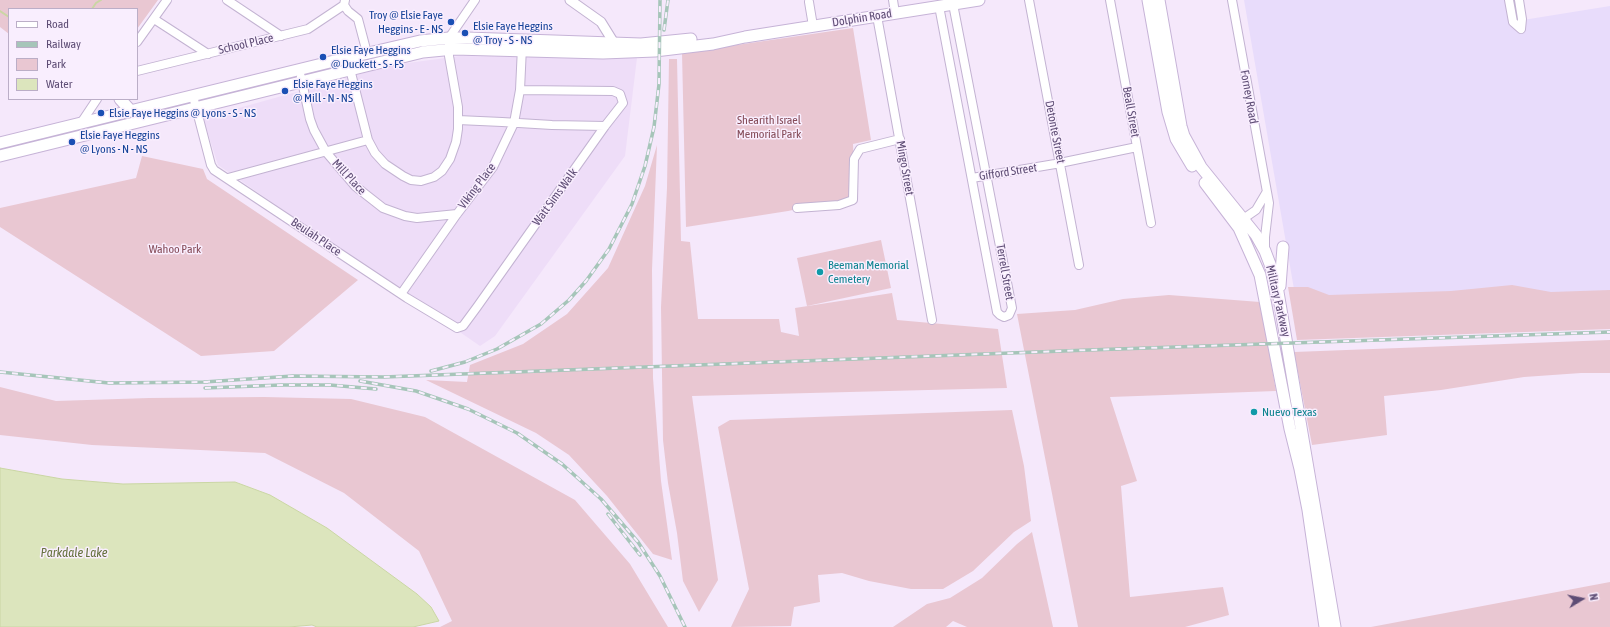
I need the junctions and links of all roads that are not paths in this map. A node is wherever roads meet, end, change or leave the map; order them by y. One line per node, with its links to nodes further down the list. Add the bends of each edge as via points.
1 (167, 0): 20 (street)
2 (227, 0): 22 (street)
3 (570, 0): 26 (street, via 601,22)
4 (892, 0): 18 (street)
5 (979, 0): 16 (main road, Dolphin Road)
6 (1029, 0): 48 (street, Detonte Street)
7 (1110, 0): 45 (street, Beall Street)
8 (1148, 0): 56 (main road, Military Parkway, via 1165,99 1176,139 1196,172)
9 (1159, 0): 56 (main road, Military Parkway, via 1184,136 1200,167)
10 (1232, 0): 52 (street, Forney Road)
11 (1509, 0): 12 (street, via 1513,22 1521,29 1522,19)
12 (1518, 0)
13 (472, 1): 24 (street)
14 (809, 2): 21 (street)
15 (344, 3): 22 (street, School Place, via 312,27); 27 (street, via 348,11 358,19)
16 (953, 4): 17 (main road, Dolphin Road); 49 (street, Terrell Street)
17 (939, 6): 18 (main road, Dolphin Road); 51 (street, Terrell Street)
18 (895, 13): 19 (main road, Dolphin Road)
19 (877, 16): 21 (main road, Dolphin Road); 42 (street, Mingo Street)
20 (154, 18): 23 (street); 28 (street)
21 (813, 26): 26 (main road, Dolphin Road, via 713,44 655,51)
22 (282, 36): 28 (street, School Place)
23 (138, 41)
24 (449, 44): 25 (main road, Dolphin Road); 27 (main road, via 420,41); 29 (main road); 38 (street, via 448,56)
25 (522, 46): 26 (main road, Dolphin Road); 32 (street, Viking Place)
26 (615, 48)
27 (367, 53): 31 (main road)
28 (208, 54): 30 (street, School Place)
29 (350, 69): 31 (main road); 43 (street)
30 (138, 72)
31 (300, 75): 33 (main road); 36 (main road); 46 (street, Mill Place, via 310,119)
32 (520, 90): 40 (street, Viking Place); 41 (street, Watt Sims Walk, via 617,92 623,103)
33 (192, 96): 36 (street, Beulah Place); 37 (main road)
34 (96, 100): 39 (street)
35 (121, 100): 37 (main road)
36 (195, 107): 47 (main road); 50 (street, Beulah Place, via 211,165 214,170)
37 (131, 111): 39 (main road)
38 (458, 120): 40 (street); 43 (street, via 456,142 450,160 442,171 428,180 412,180 394,171 375,153)
39 (81, 123): 44 (main road)
40 (514, 123): 41 (street); 54 (street, Viking Place, via 493,167)
41 (605, 126): 61 (street, Watt Sims Walk, via 463,326 457,328)
42 (900, 139): 53 (street, via 860,149 854,159 853,200 838,205); 62 (street, Mingo Street)
43 (368, 140): 46 (street)
44 (0, 144)
45 (1137, 147): 48 (street, Gifford Street); 55 (street, Beall Street)
46 (326, 152): 50 (street); 54 (street, Mill Place, via 355,186 389,210 417,218)
47 (0, 156)
48 (1061, 163): 49 (street, Gifford Street); 59 (street, Detonte Street)
49 (987, 176): 51 (street, Gifford Street); 51 (street, Terrell Street, via 1012,308 1009,315 1004,317 997,312)
50 (228, 178): 61 (street, Beulah Place)
51 (972, 178)
52 (1266, 193): 56 (street, via 1256,210); 58 (street, Forney Road, via 1269,203)
53 (797, 208)
54 (457, 214): 61 (street, Viking Place)
55 (1151, 223)
56 (1241, 223): 58 (main road, Military Parkway, via 1256,235); 64 (main road, Military Parkway, via 1264,291)
57 (1283, 247): 60 (main road)
58 (1265, 251): 60 (main road, Military Parkway)
59 (1079, 265)
60 (1278, 292): 63 (main road, Military Parkway)
61 (403, 295)
62 (932, 320)
63 (1302, 428): 64 (main road); 65 (main road, Military Parkway)
64 (1290, 430): 65 (main road, Military Parkway)
65 (1326, 599): 66 (main road, Military Parkway); 67 (main road, Military Parkway)
66 (1325, 627)
67 (1335, 627)

